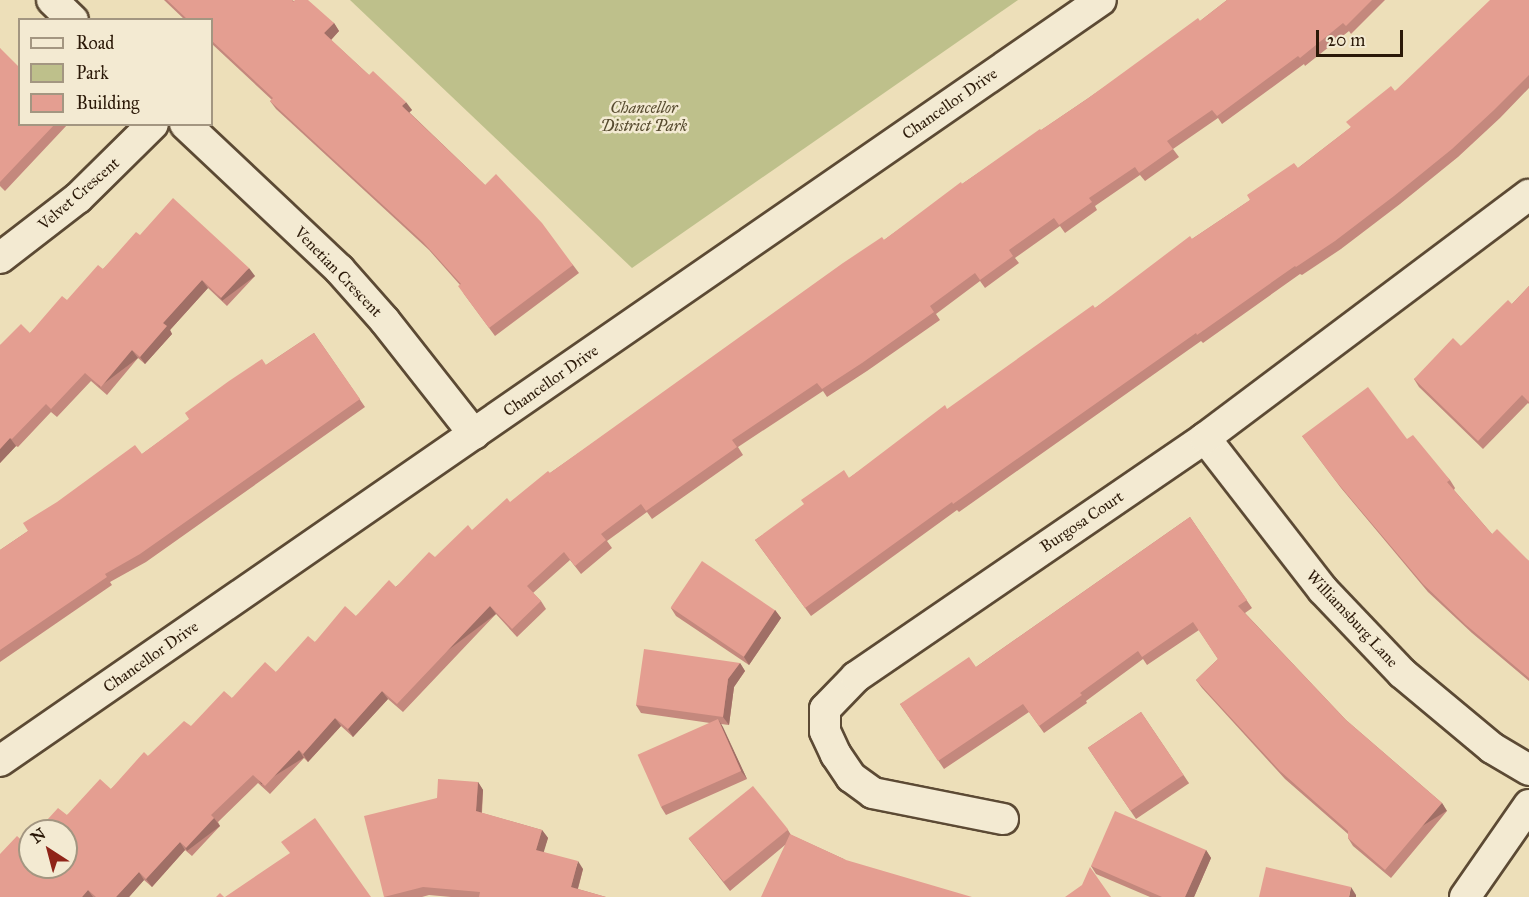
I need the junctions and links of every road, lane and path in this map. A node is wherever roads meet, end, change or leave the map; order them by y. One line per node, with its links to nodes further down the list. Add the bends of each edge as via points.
1 (52, 0): 3 (street)
2 (1101, 0): 8 (street, Chancellor Drive)
3 (71, 18)
4 (151, 126): 7 (street, Velvet Crescent, via 78,198)
5 (187, 126): 8 (street, Venetian Crescent, via 339,269 386,321)
6 (1529, 195): 9 (street, Burgosa Court)
7 (0, 258)
8 (474, 434): 10 (street, Chancellor Drive)
9 (1206, 438): 11 (street, Williamsburg Lane, via 1323,590 1402,673 1483,741); 13 (street, Burgosa Court, via 856,677 825,709 825,731 836,755 851,777 873,793)
10 (0, 761)
11 (1529, 770)
12 (1529, 805): 14 (street)
13 (1003, 819)
14 (1465, 897)

